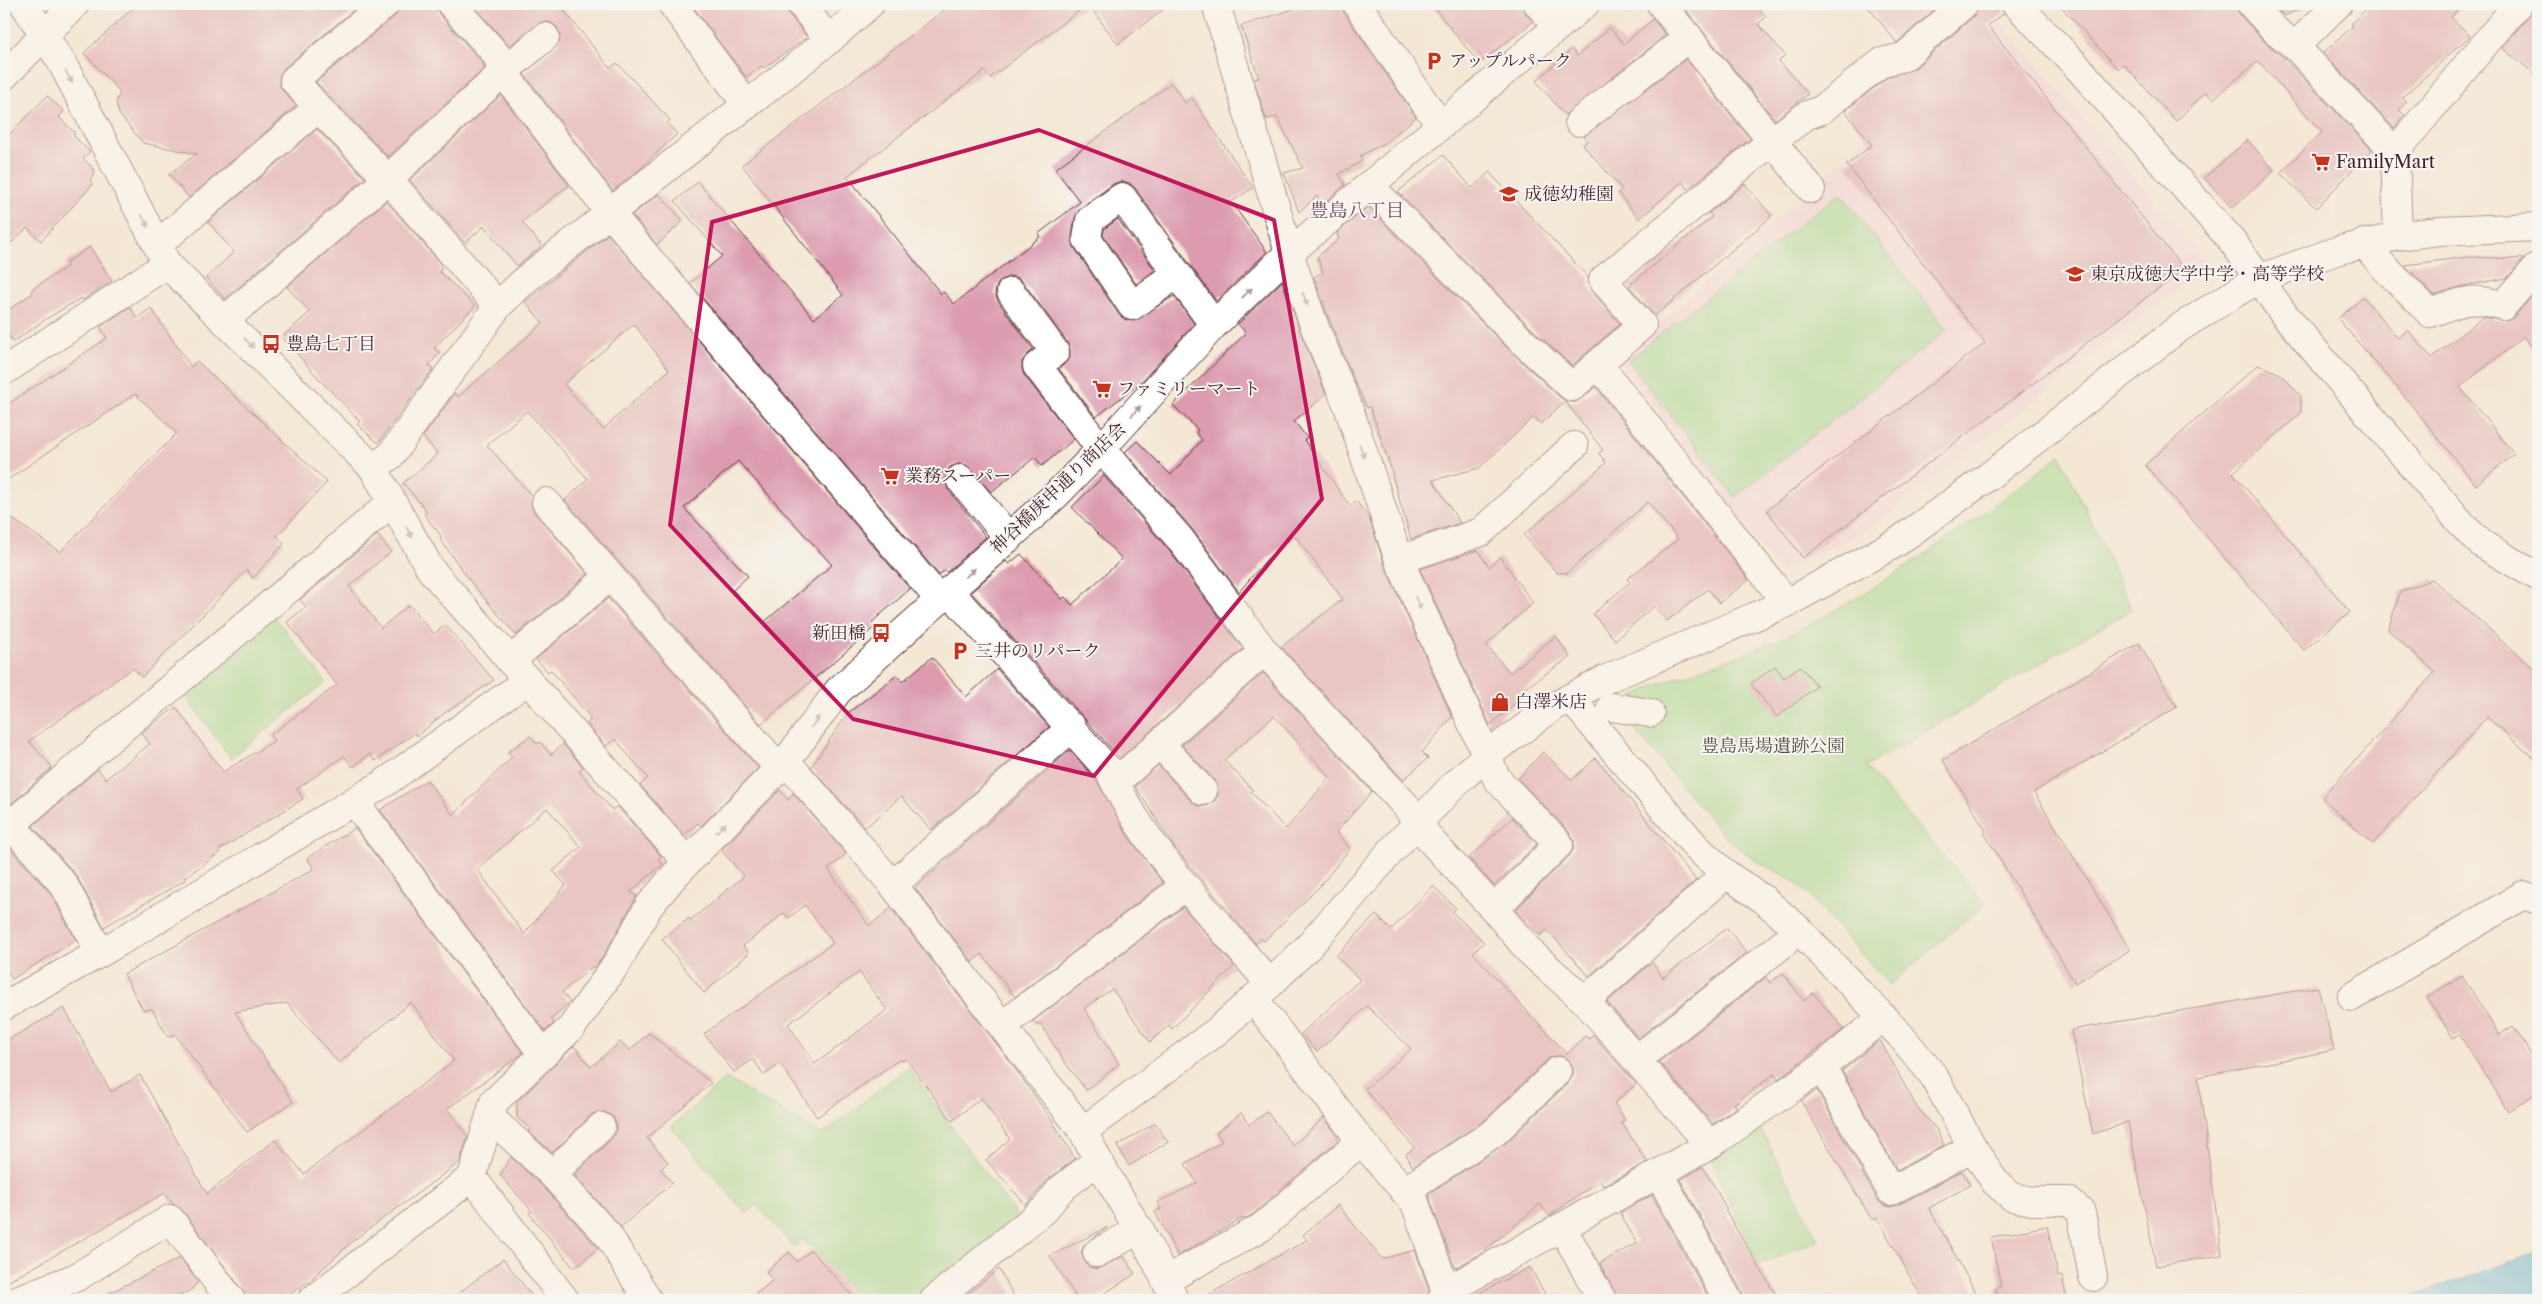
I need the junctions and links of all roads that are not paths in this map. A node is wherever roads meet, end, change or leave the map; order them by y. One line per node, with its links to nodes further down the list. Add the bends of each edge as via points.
1 (24, 4): 19 (street)
2 (75, 4): 19 (street)
3 (386, 4): 27 (street, via 294,80)
4 (451, 4): 24 (street, via 496,54)
5 (672, 4): 26 (street)
6 (801, 4): 22 (street)
7 (870, 4): 22 (street)
8 (1216, 4): 39 (street)
9 (1358, 4): 29 (street)
10 (1538, 4): 18 (street)
11 (1585, 4): 18 (street, 神谷橋庚申通り商店会)
12 (1661, 4): 20 (street)
13 (1964, 4): 30 (street, via 1904,57 1882,62 1820,110 1807,115)
14 (2016, 4): 43 (street, via 2073,62 2233,242)
15 (2251, 4): 23 (street)
16 (2338, 4): 23 (street)
17 (2518, 4): 31 (street)
18 (1557, 26): 29 (street, 神谷橋庚申通り商店会)
19 (45, 35): 25 (street); 40 (street, one-way to 40)
20 (1689, 36): 28 (street); 30 (street)
21 (545, 37): 24 (street)
22 (829, 40): 26 (street)
23 (2295, 46): 31 (street)
24 (502, 72): 32 (street); 35 (street)
25 (4, 76)
26 (746, 105): 35 (street)
27 (318, 108): 32 (street); 40 (street)
28 (1579, 122)
29 (1440, 125): 33 (street, 神谷橋庚申通り商店会)
30 (1772, 141): 34 (street); 48 (street, via 1603,280 1642,325)
31 (2395, 152): 37 (street)
32 (388, 179): 45 (street); 46 (street)
33 (1369, 185): 39 (street, 神谷橋庚申通り商店会); 48 (street, via 1521,340 1572,387)
34 (1811, 189)
35 (609, 212): 45 (street, via 526,279); 60 (street)
36 (2538, 227): 37 (street)
37 (2398, 236): 38 (street)
38 (2364, 243): 41 (street, via 2430,313 2470,299 2503,306); 43 (street)
39 (1289, 253): 47 (street, 神谷橋庚申通り商店会, one-way to 39); 57 (street, one-way to 57, via 1315,328 1348,406)
40 (162, 255): 46 (street); 49 (street)
41 (2538, 266)
42 (1177, 274): 47 (street)
43 (2258, 279): 59 (street, via 2283,313 2467,530 2482,544); 61 (street, via 2179,328 1919,527)
44 (1011, 292): 51 (street, via 1055,352 1037,366)
45 (498, 306): 52 (street, via 390,456)
46 (225, 320): 52 (street, one-way to 52)
47 (1214, 325): 51 (street, 神谷橋庚申通り商店会, one-way to 47)
48 (1598, 364): 61 (street)
49 (4, 371)
50 (1574, 446): 57 (street, via 1481,532)
51 (1102, 448): 56 (street, 神谷橋庚申通り商店会); 62 (street, via 1180,539)
52 (373, 468): 55 (street)
53 (960, 479): 56 (street)
54 (546, 502): 58 (street)
55 (392, 503): 63 (street, one-way to 63, via 431,570); 75 (street)
56 (1008, 538): 60 (street, 神谷橋庚申通り商店会, one-way to 56)
57 (1399, 560): 69 (street, one-way to 69)
58 (610, 576): 63 (street); 70 (street)
59 (2538, 577)
60 (945, 595): 67 (street); 70 (street, 神谷橋庚申通り商店会, one-way to 60, via 838,691)
61 (1788, 603): 64 (street, via 1628,669)
62 (1264, 651): 68 (street); 74 (street)
63 (519, 671): 73 (street, via 383,784); 76 (street)
64 (1570, 698): 69 (street); 77 (street, via 1670,817)
65 (1611, 707): 66 (street)
66 (1650, 713)
67 (1072, 727): 71 (street); 78 (street)
68 (1160, 744): 71 (street, via 1124,774); 72 (street)
69 (1486, 756): 74 (street); 81 (street, via 1497,779 1559,844)
70 (783, 764): 76 (street, 神谷橋庚申通り商店会, one-way to 70); 78 (street)
71 (1110, 772): 79 (street, via 1147,837)
72 (1203, 791)
73 (354, 801): 83 (street); 90 (street)
74 (1417, 822): 81 (street); 84 (street, via 1310,945)
75 (6, 825): 83 (street, via 64,885)
76 (687, 862): 90 (street, 神谷橋庚申通り商店会, via 649,906 617,963 572,1027)
77 (1726, 874): 86 (street); 88 (street, via 1763,899 1798,929)
78 (893, 885): 89 (street)
79 (1185, 886): 84 (street); 89 (street)
80 (2538, 900): 85 (street, via 2523,895)
81 (1494, 909): 86 (street, via 1530,952)
82 (1784, 943): 91 (street)
83 (100, 953): 87 (street)
84 (1262, 992): 96 (street, via 1193,1049); 97 (street)
85 (2352, 997)
86 (1586, 1001): 91 (street)
87 (4, 1006)
88 (1883, 1016): 92 (street); 108 (street, via 1933,1075 1995,1182 2012,1197 2032,1201 2068,1201 2082,1212)
89 (1003, 1025): 96 (street)
90 (544, 1054): 94 (street, 神谷橋庚申通り商店会, via 494,1102)
91 (1636, 1060): 98 (street)
92 (1822, 1067): 98 (street); 99 (street, via 1891,1191)
93 (1558, 1071): 104 (street, via 1495,1132)
94 (490, 1117): 101 (street); 103 (street, 神谷橋庚申通り商店会)
95 (601, 1128): 101 (street)
96 (1083, 1130): 100 (street)
97 (1361, 1141): 104 (street); 109 (street, via 1262,1227)
98 (1710, 1145): 102 (street)
99 (1962, 1153)
100 (1098, 1161): 106 (street); 116 (street)
101 (552, 1174): 115 (street, via 608,1235)
102 (1659, 1174): 105 (street); 118 (street)
103 (472, 1177): 113 (street); 114 (street)
104 (1404, 1191): 110 (street, via 1415,1203)
105 (1562, 1227): 110 (street); 117 (street)
106 (1140, 1229): 107 (street); 109 (street)
107 (1097, 1253)
108 (2093, 1277)
109 (1170, 1290)
110 (1443, 1297)
111 (16, 1300): 112 (street, via 77,1277 170,1219)
112 (231, 1300)
113 (312, 1300)
114 (565, 1300)
115 (648, 1300)
116 (934, 1300)
117 (1602, 1300)
118 (1728, 1300)

